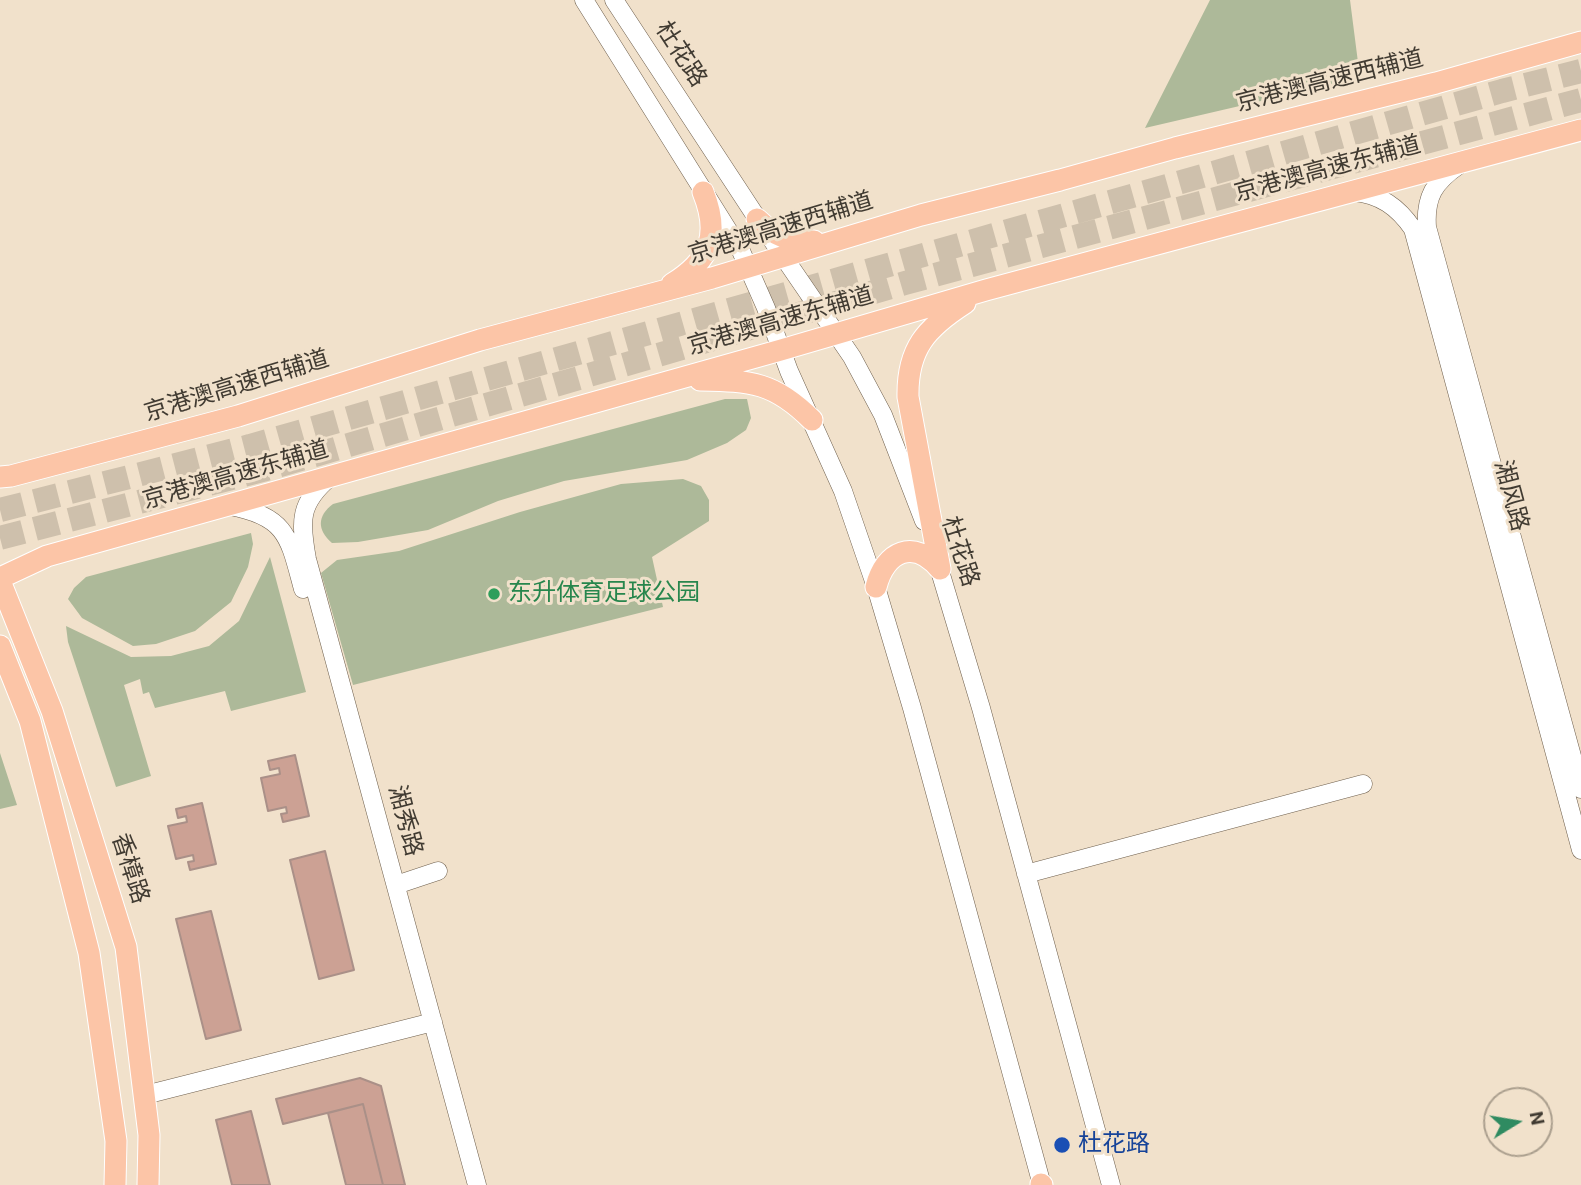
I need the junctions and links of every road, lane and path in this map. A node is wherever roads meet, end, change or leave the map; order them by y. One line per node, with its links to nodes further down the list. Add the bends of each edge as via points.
1 (584, 0): 6 (street)
2 (614, 0): 8 (street, 杜花路)
3 (1581, 42): 9 (main road, 京港澳高速西辅道)
4 (1581, 130): 5 (main road, 京港澳高速东辅道)
5 (1461, 163): 7 (main road, 京港澳高速东辅道); 26 (street, 湘风路, via 1438,181 1431,194 1427,227)
6 (703, 191): 11 (street); 13 (main road, via 712,231 705,254 679,280)
7 (1349, 192): 12 (main road, 京港澳高速东辅道); 27 (street, 湘风路, via 1383,200 1413,229)
8 (757, 219): 9 (main road, via 790,240); 10 (street, 杜花路)
9 (847, 237): 10 (main road, 京港澳高速西辅道)
10 (783, 255): 11 (main road, 京港澳高速西辅道); 14 (street, 杜花路)
11 (749, 267): 13 (main road, 京港澳高速西辅道); 15 (street)
12 (986, 290): 14 (main road, 京港澳高速东辅道); 21 (main road, via 935,324 917,348 908,376)
13 (655, 293): 18 (main road, 京港澳高速西辅道, via 480,340 187,430)
14 (836, 334): 15 (main road, 京港澳高速东辅道); 21 (street, 杜花路, via 901,455)
15 (781, 351): 16 (main road, 京港澳高速东辅道); 17 (street)
16 (673, 381): 17 (main road, via 754,384 787,397); 19 (main road, 京港澳高速东辅道)
17 (812, 421): 23 (street, via 843,491)
18 (0, 477)
19 (331, 477): 20 (main road, 京港澳高速东辅道); 30 (street, 湘秀路, via 307,502 302,529)
20 (230, 506): 22 (main road, 京港澳高速东辅道, via 47,556); 31 (street, 湘秀路, via 271,520 290,541)
21 (940, 569): 23 (main road, via 923,553 903,552 885,565); 29 (street, 杜花路)
22 (0, 579): 32 (main road, 香樟路, via 52,711 126,947)
23 (876, 587): 38 (street)
24 (0, 646): 34 (main road, via 30,721 89,953 116,1141)
25 (1363, 784): 29 (street)
26 (1581, 789)
27 (1581, 850)
28 (438, 871): 30 (street)
29 (1026, 874): 33 (street, 杜花路)
30 (396, 885): 31 (street, 湘秀路)
31 (428, 1023): 32 (street); 36 (street, 湘秀路); 37 (street, 湘秀路)
32 (145, 1095): 35 (main road, 香樟路)
33 (1102, 1153): 39 (street, 杜花路); 40 (street)
34 (116, 1185)
35 (148, 1185)
36 (466, 1185)
37 (477, 1185)
38 (1042, 1185)
39 (1111, 1185)
40 (1118, 1185)

